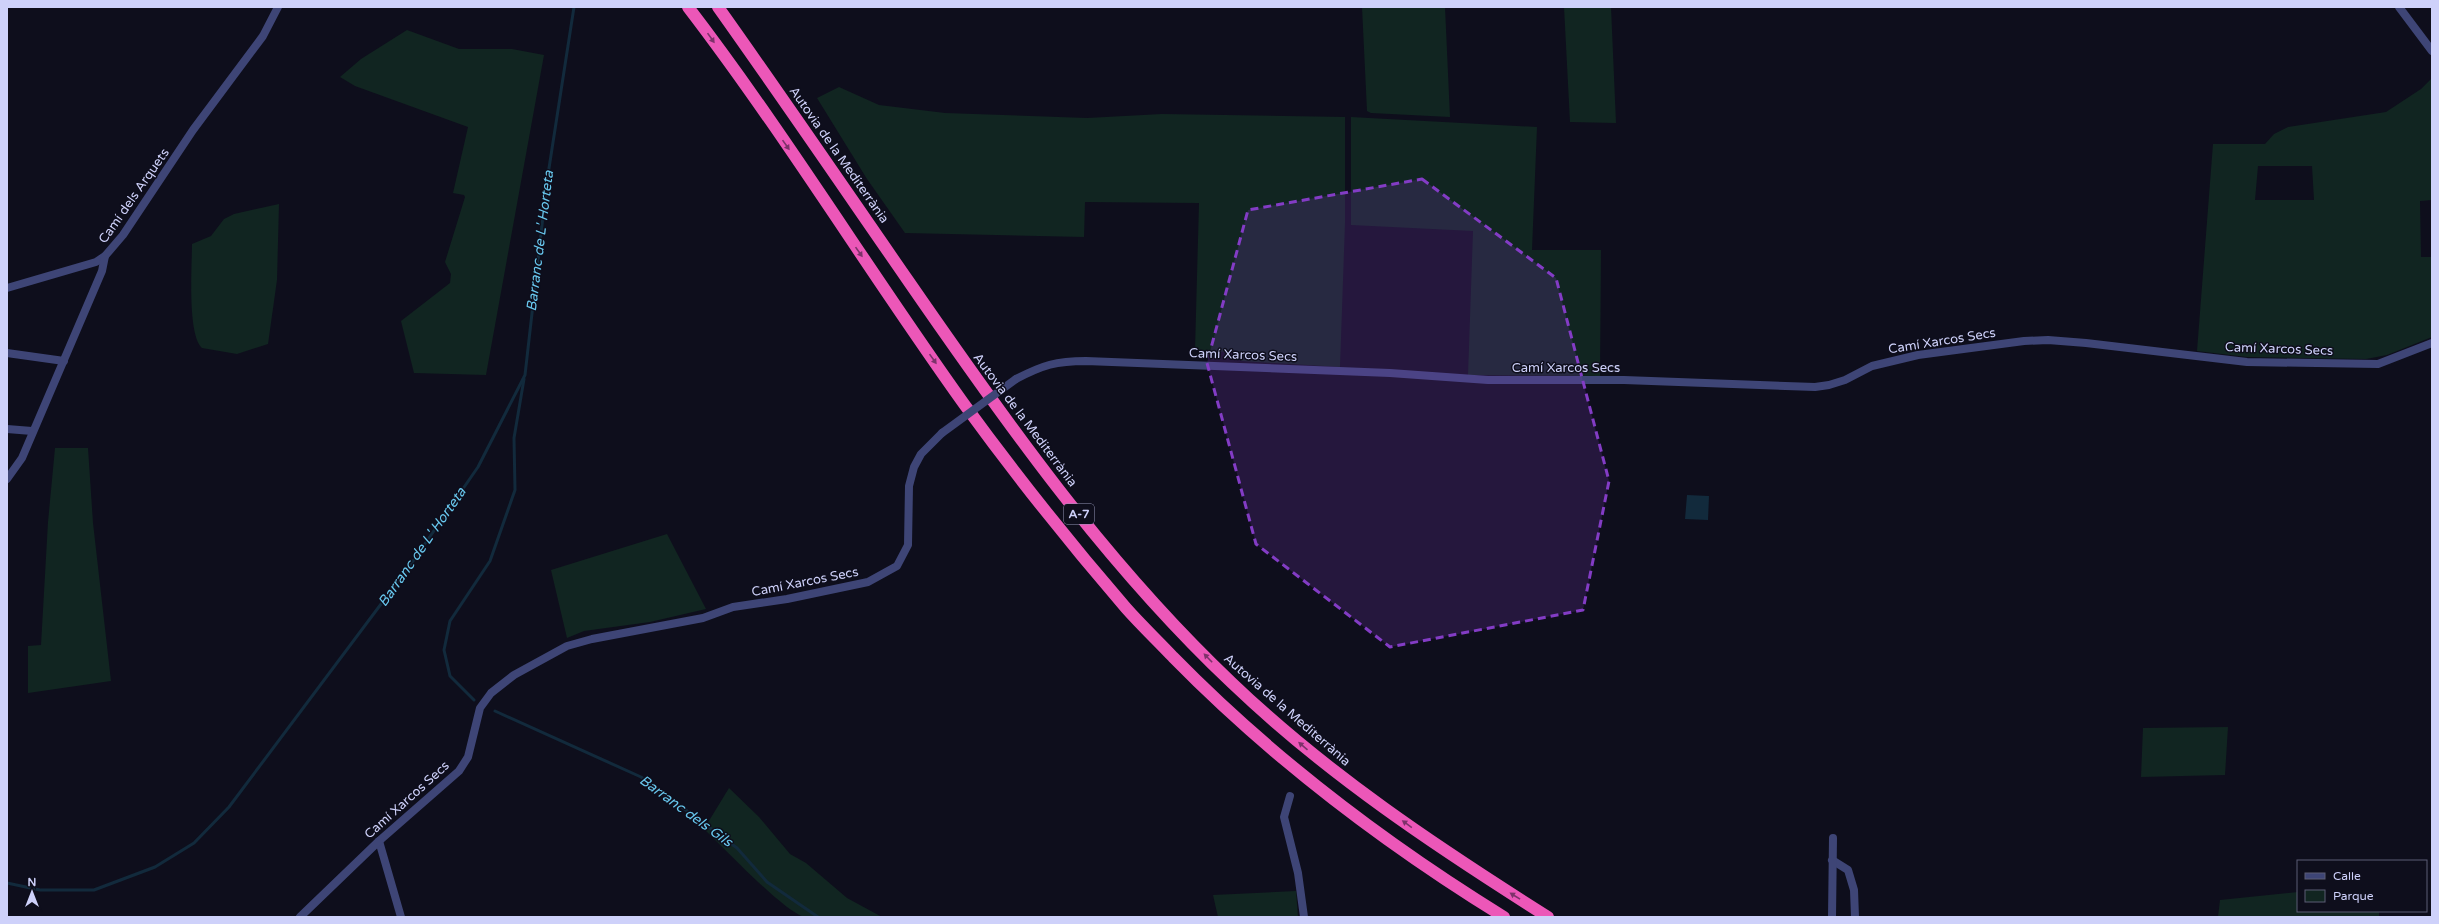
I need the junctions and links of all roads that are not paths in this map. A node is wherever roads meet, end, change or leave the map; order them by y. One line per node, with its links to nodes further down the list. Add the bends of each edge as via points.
1 (278, 7): 6 (street, Camí dels Arquets, via 263,36 193,130 124,235)
2 (688, 7): 21 (highway, A-7, one-way to 21, via 965,404 1040,505 1128,610 1219,704 1314,785 1441,878)
3 (718, 7): 22 (highway, Autovia de la Mediterrània / A-7, one-way to 3, via 1452,857 1327,766 1232,683 1142,589 1054,484 983,390)
4 (2399, 7): 5 (street)
5 (2432, 51)
6 (105, 256): 7 (street, via 96,262); 10 (street, Camí dels Arquets, via 102,271)
7 (7, 288)
8 (2432, 343): 16 (street, Camí Xarcos Secs, bridge, via 2378,364 2247,362 2094,344 2048,340 2024,341 1918,355 1872,366 1844,380 1815,387 1624,380 1488,380 1390,373 1086,361 1052,362 1016,379 942,433 921,454 909,486 908,545 897,566 868,582 733,607 703,618 567,646 514,675 491,693 480,708 468,757 459,771)
9 (7, 353): 10 (street)
10 (64, 361): 12 (street, Camí dels Arquets)
11 (7, 429): 12 (street)
12 (32, 431): 13 (street, Camí dels Arquets, via 22,458)
13 (7, 479)
14 (1290, 796): 20 (street, via 1284,817 1298,873)
15 (1833, 838): 17 (street)
16 (379, 842): 18 (street, Camí Xarcos Secs); 19 (street)
17 (1832, 860): 23 (street); 24 (street, via 1848,870 1854,890)
18 (300, 917)
19 (401, 917)
20 (1304, 917)
21 (1504, 917)
22 (1548, 917)
23 (1832, 917)
24 (1855, 917)

